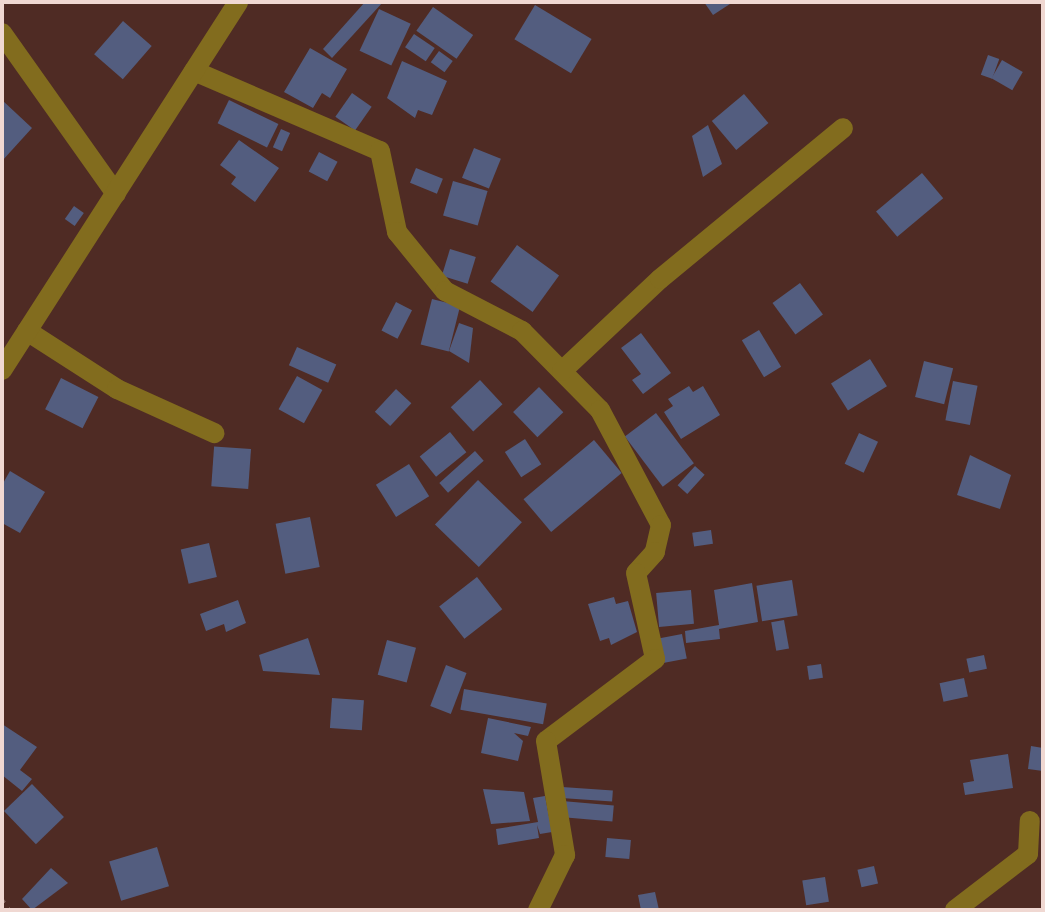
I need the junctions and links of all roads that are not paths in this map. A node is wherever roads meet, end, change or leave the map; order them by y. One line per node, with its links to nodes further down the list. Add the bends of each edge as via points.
1 (238, 2): 3 (street)
2 (2, 33): 5 (street)
3 (194, 71): 5 (street); 8 (street, via 380,151 397,232 445,291 522,331)
4 (843, 128): 8 (street, via 660,279)
5 (116, 194): 6 (street)
6 (27, 331): 7 (street); 9 (street, via 117,389)
7 (2, 370)
8 (562, 371): 11 (street, via 600,410 661,525 655,552 636,573 655,659 546,741 565,855)
9 (214, 433)
10 (1030, 821): 12 (street, via 1028,854)
11 (538, 910)
12 (955, 910)

